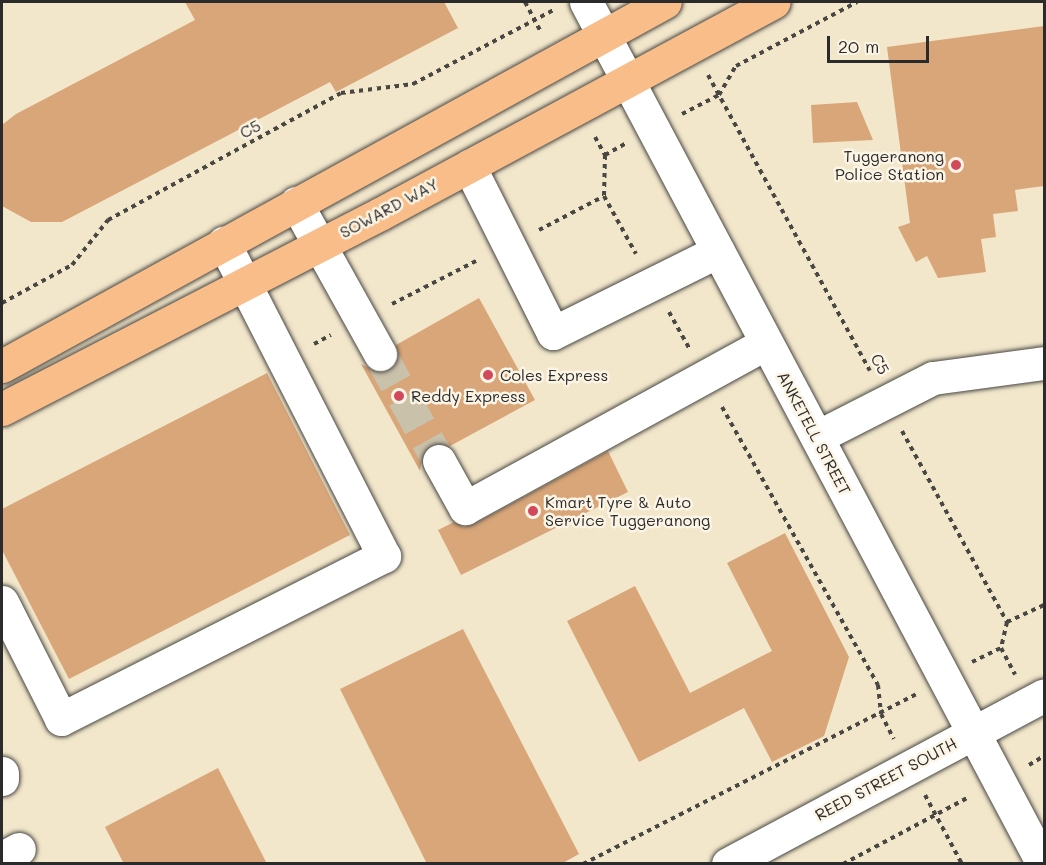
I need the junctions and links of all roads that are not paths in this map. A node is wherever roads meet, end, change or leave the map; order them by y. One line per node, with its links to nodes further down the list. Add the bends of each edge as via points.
1 (586, 2): 4 (street, ANKETELL STREET)
2 (665, 2): 4 (main road)
3 (773, 2): 5 (main road, SOWARD WAY)
4 (604, 35): 5 (street, ANKETELL STREET); 7 (main road)
5 (627, 80): 6 (main road, SOWARD WAY); 10 (street, ANKETELL STREET)
6 (469, 166): 9 (main road, SOWARD WAY); 10 (street, via 553,333)
7 (296, 203): 8 (main road); 9 (street)
8 (224, 243): 11 (street); 15 (main road)
9 (319, 245): 11 (main road, SOWARD WAY); 13 (street)
10 (718, 251): 12 (street, ANKETELL STREET)
11 (245, 284): 16 (main road, SOWARD WAY); 19 (street, via 384,556 61,719)
12 (766, 343): 17 (street, ANKETELL STREET); 18 (street, via 465,508)
13 (380, 354)
14 (1044, 363): 17 (street, via 933,378)
15 (2, 366)
16 (2, 409)
17 (817, 437): 21 (street, ANKETELL STREET)
18 (439, 461)
19 (2, 602)
20 (1044, 695): 21 (street, REED STREET SOUTH)
21 (974, 733): 24 (street, REED STREET SOUTH); 25 (street, ANKETELL STREET)
22 (2, 773): 23 (street)
23 (2, 779)
24 (728, 864)
25 (1043, 864)

